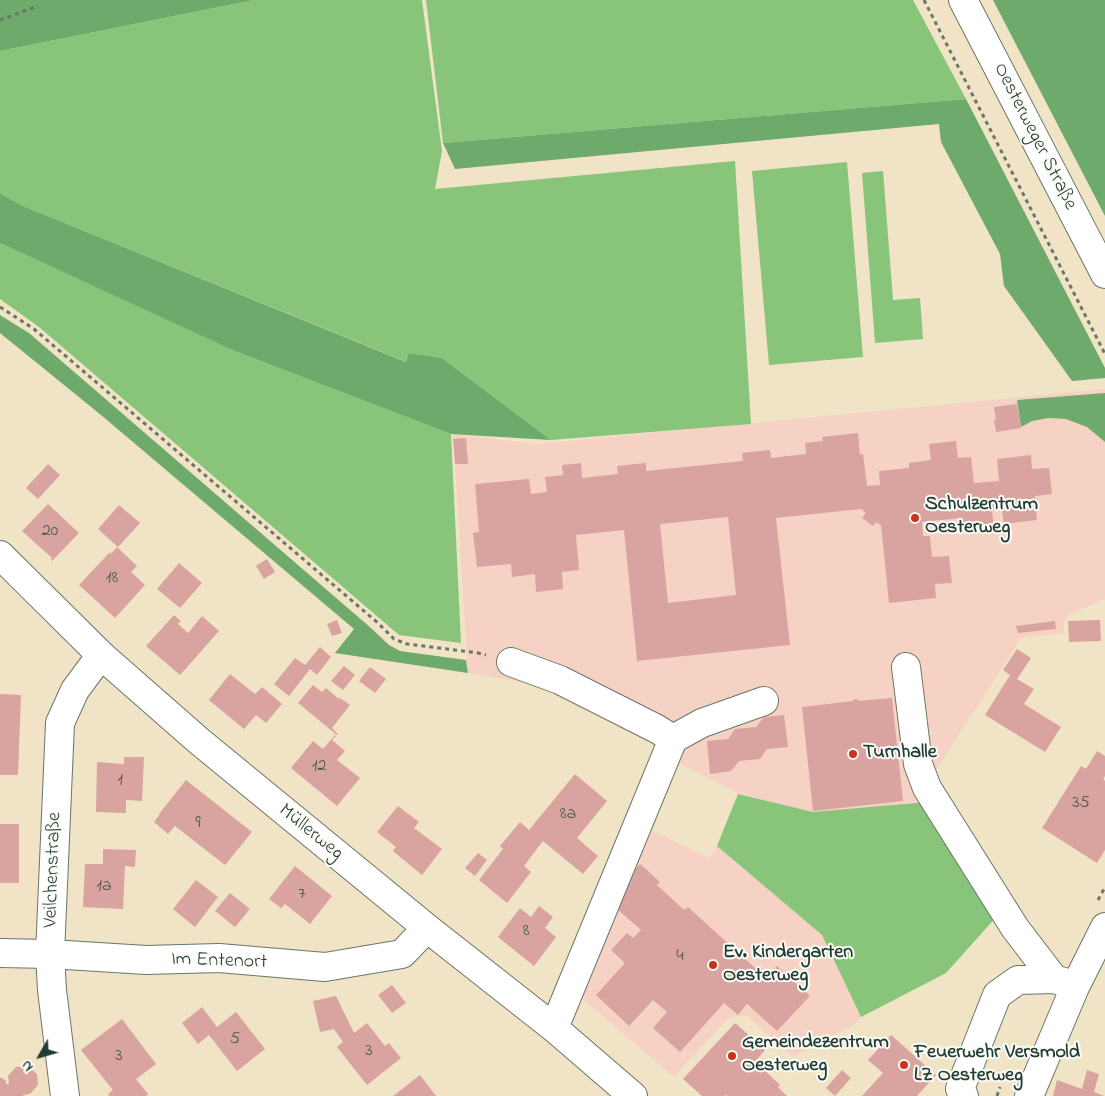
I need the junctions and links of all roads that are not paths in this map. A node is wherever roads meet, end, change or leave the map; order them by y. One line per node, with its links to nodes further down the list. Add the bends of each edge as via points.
1 (963, 0): 2 (street, Oesterweger Straße)
2 (1105, 274)
3 (0, 555): 4 (street, Müllerweg)
4 (101, 655): 9 (street, Müllerweg, via 199,741); 12 (street, Veilchenstraße, via 75,690 60,723)
5 (511, 662): 8 (street, via 560,680)
6 (906, 667): 13 (street, via 918,764 927,788 1015,928)
7 (764, 701): 8 (street, via 702,723)
8 (673, 739): 14 (street)
9 (427, 928): 12 (street, Im Entenort, via 402,954 325,967 219,958 146,960); 14 (street, Müllerweg)
10 (1105, 928): 13 (street)
11 (0, 953): 12 (street, Im Entenort)
12 (50, 954): 15 (street, Veilchenstraße)
13 (1065, 983): 17 (street, via 1018,980 997,995 960,1088); 18 (street)
14 (554, 1028): 16 (street, Müllerweg)
15 (65, 1096)
16 (633, 1096)
17 (964, 1096)
18 (1030, 1096)

